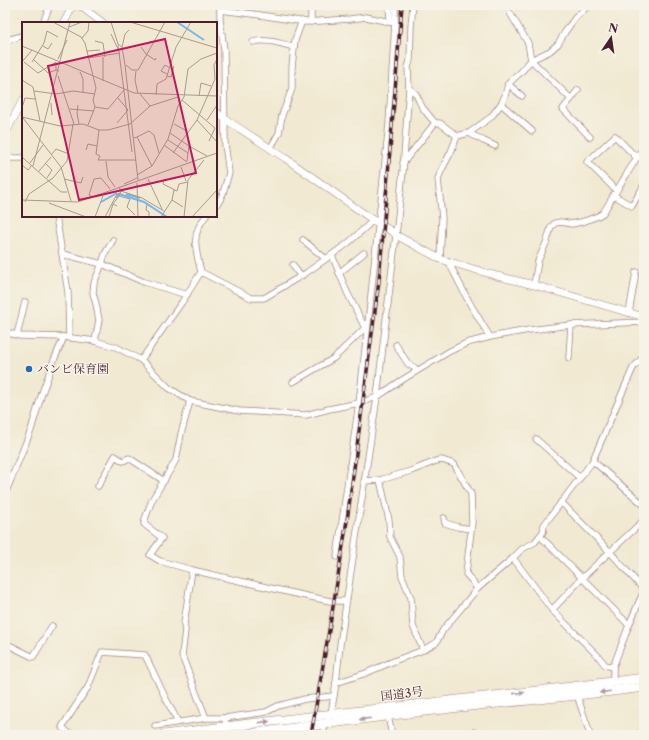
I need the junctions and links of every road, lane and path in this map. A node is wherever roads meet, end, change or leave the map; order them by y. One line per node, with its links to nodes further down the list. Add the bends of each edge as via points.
1 (50, 5): 12 (street)
2 (73, 5): 13 (street)
3 (79, 5): 14 (street)
4 (311, 5): 15 (street)
5 (389, 5): 16 (street)
6 (395, 5): 16 (street)
7 (413, 5): 23 (street, via 408,67)
8 (588, 5): 21 (street, via 558,44)
9 (220, 8): 11 (street); 30 (street, via 224,50)
10 (510, 13): 21 (street, via 528,42)
11 (302, 21): 15 (street); 20 (street)
12 (43, 22)
13 (64, 22)
14 (102, 22)
15 (311, 22): 16 (street, via 366,17)
16 (393, 22): 49 (street, via 389,124)
17 (22, 36): 18 (street)
18 (5, 40)
19 (253, 42): 20 (street, via 259,40)
20 (294, 47): 39 (street, via 292,89 282,114 279,133)
21 (531, 60): 22 (street); 26 (street)
22 (508, 84): 25 (street); 28 (street)
23 (409, 88): 31 (street); 43 (street)
24 (578, 90): 26 (street)
25 (522, 96)
26 (571, 99): 36 (street, via 563,109)
27 (22, 102): 34 (street)
28 (501, 104): 32 (street); 33 (street, via 491,117)
29 (217, 113): 30 (street)
30 (225, 119): 39 (street); 46 (street, via 229,173)
31 (436, 123): 35 (street, via 440,123); 43 (street)
32 (532, 131)
33 (469, 133): 35 (street); 37 (street)
34 (5, 134)
35 (457, 136): 56 (street, via 438,179 442,218)
36 (590, 137)
37 (495, 146)
38 (644, 146): 42 (street)
39 (270, 149): 49 (street)
40 (5, 157): 41 (street)
41 (22, 158)
42 (636, 158): 45 (street); 45 (street, via 615,136 587,162)
43 (403, 163): 50 (street)
44 (644, 185): 45 (street, via 632,206)
45 (615, 193): 65 (street, via 603,213 598,216 572,224 555,223 551,227 538,261)
46 (217, 204)
47 (56, 217): 53 (street)
48 (205, 217): 61 (street, via 200,222 195,240)
49 (376, 222): 50 (street); 55 (street, via 367,226); 85 (street, via 370,314)
50 (396, 235): 56 (street); 83 (street)
51 (113, 240): 59 (street)
52 (303, 240): 57 (street)
53 (63, 254): 59 (street); 74 (street, via 68,292)
54 (364, 254): 62 (street)
55 (332, 255): 57 (street); 62 (street)
56 (440, 258): 58 (street)
57 (326, 259): 64 (street)
58 (448, 261): 65 (street); 75 (street)
59 (102, 264): 66 (street, via 144,282); 76 (street, via 93,288 99,320)
60 (293, 265): 64 (street)
61 (201, 272): 64 (street, via 251,298 264,298); 66 (street)
62 (339, 272): 82 (street, via 365,328 334,358)
63 (636, 272): 68 (street)
64 (300, 276)
65 (534, 285): 68 (street)
66 (187, 295): 80 (street)
67 (25, 302): 73 (street)
68 (629, 313): 69 (street)
69 (644, 317)
70 (644, 322): 71 (street)
71 (571, 325): 75 (street); 79 (street)
72 (5, 332): 73 (street)
73 (17, 335): 74 (street)
74 (67, 337): 76 (street); 93 (street, via 54,360 31,430)
75 (490, 337): 81 (street, via 467,343)
76 (95, 341): 80 (street, via 116,347)
77 (396, 345): 81 (street, via 408,364)
78 (644, 356): 87 (street, via 633,368)
79 (569, 358)
80 (141, 360): 84 (street, via 169,388)
81 (416, 370): 83 (street)
82 (293, 382)
83 (377, 397): 85 (street); 91 (street)
84 (190, 401): 85 (street, via 239,411 306,415); 90 (street, via 180,434 176,460)
85 (359, 403): 101 (street)
86 (536, 439): 88 (street)
87 (593, 461): 88 (street); 95 (street)
88 (580, 478): 94 (street)
89 (380, 480): 91 (street); 98 (street, via 436,461 454,464 471,494); 112 (street, via 390,537 400,557 402,576 411,598 413,626)
90 (164, 481): 92 (street, via 129,458 123,461 115,456); 103 (street, via 152,500 144,524 162,538 150,555 160,562)
91 (364, 481): 107 (street)
92 (98, 486)
93 (5, 492)
94 (561, 502): 99 (street, via 544,525); 100 (street)
95 (644, 505)
96 (444, 518): 98 (street, via 445,523)
97 (644, 520): 100 (street)
98 (471, 529): 105 (street, via 466,574)
99 (540, 536): 102 (street); 104 (street)
100 (610, 552): 104 (street); 106 (street)
101 (336, 556)
102 (514, 558): 105 (street); 108 (street)
103 (192, 570): 107 (street, via 292,594); 122 (street, via 182,656)
104 (582, 578): 108 (street); 109 (street)
105 (477, 589): 112 (street, via 442,630 436,643)
106 (644, 592): 109 (street)
107 (346, 601): 115 (street)
108 (552, 610): 113 (street, via 605,665)
109 (629, 625): 113 (street)
110 (52, 626): 111 (street, via 32,657)
111 (5, 643)
112 (423, 650): 115 (street)
113 (613, 667): 116 (street)
114 (644, 678): 116 (highway, 国道3号)
115 (336, 682): 119 (street)
116 (613, 682): 120 (highway, 国道3号, one-way to 116)
117 (644, 687): 118 (highway, 国道3号, one-way to 118)
118 (578, 695): 121 (highway, 国道3号); 133 (street)
119 (334, 696): 120 (street); 126 (street, via 305,699 278,706)
120 (331, 714): 126 (highway, 国道3号, one-way to 120)
121 (388, 716): 124 (highway, 国道3号, one-way to 124); 132 (street)
122 (206, 718): 123 (street); 126 (street)
123 (178, 722): 125 (street); 128 (street, via 145,655 102,652 88,687 62,727)
124 (325, 724): 130 (highway, 国道3号); 131 (street)
125 (155, 726)
126 (226, 726): 129 (highway, 国道3号)
127 (644, 731): 134 (street)
128 (71, 735)
129 (163, 735)
130 (239, 735)
131 (323, 735)
132 (392, 735)
133 (589, 735)
134 (638, 735)

